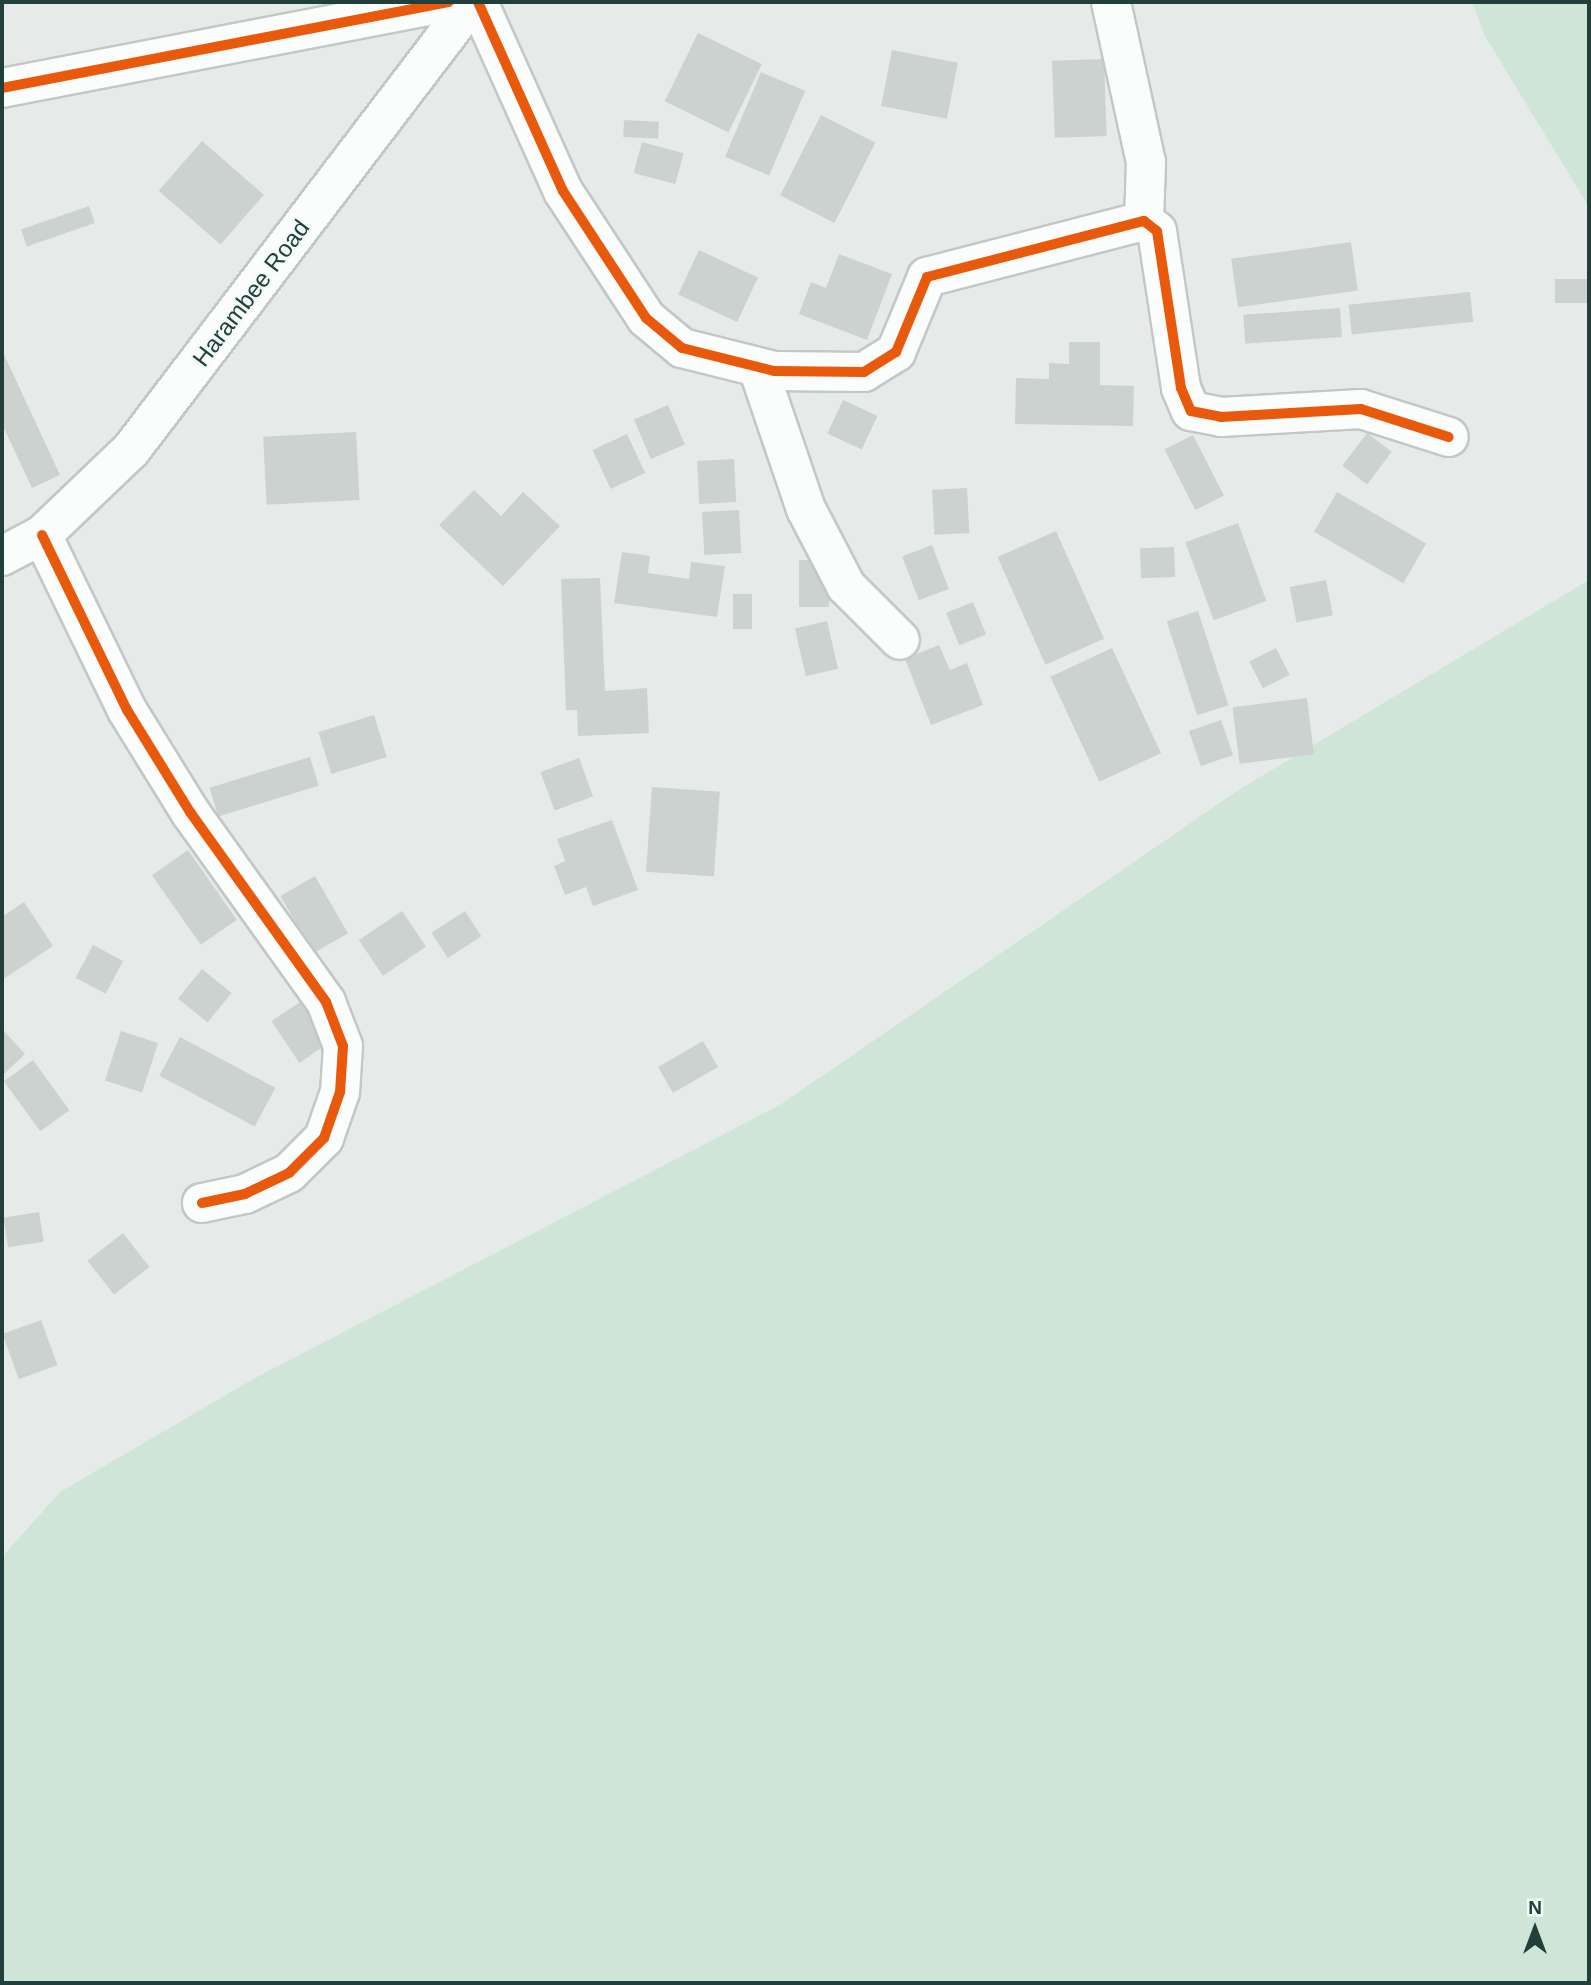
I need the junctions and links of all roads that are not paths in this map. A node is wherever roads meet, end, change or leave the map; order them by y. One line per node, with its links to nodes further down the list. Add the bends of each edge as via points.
1 (449, 2): 5 (street)
2 (472, 2): 9 (street, Harambee Road, via 131,450)
3 (478, 2): 7 (street, via 562,191 646,318 682,348)
4 (1111, 2): 6 (street, via 1146,162)
5 (2, 88)
6 (1144, 221): 7 (street, via 927,277 896,352 883,365 852,372); 8 (street, via 1157,231 1181,388 1191,411 1221,417 1361,409)
7 (758, 368): 11 (street, via 806,509 846,586)
8 (1449, 437)
9 (42, 535): 10 (street, Harambee Road); 12 (street, via 127,710 190,812 326,1002 343,1046 340,1092 324,1138 289,1173 245,1194)
10 (2, 555)
11 (900, 640)
12 (202, 1203)

